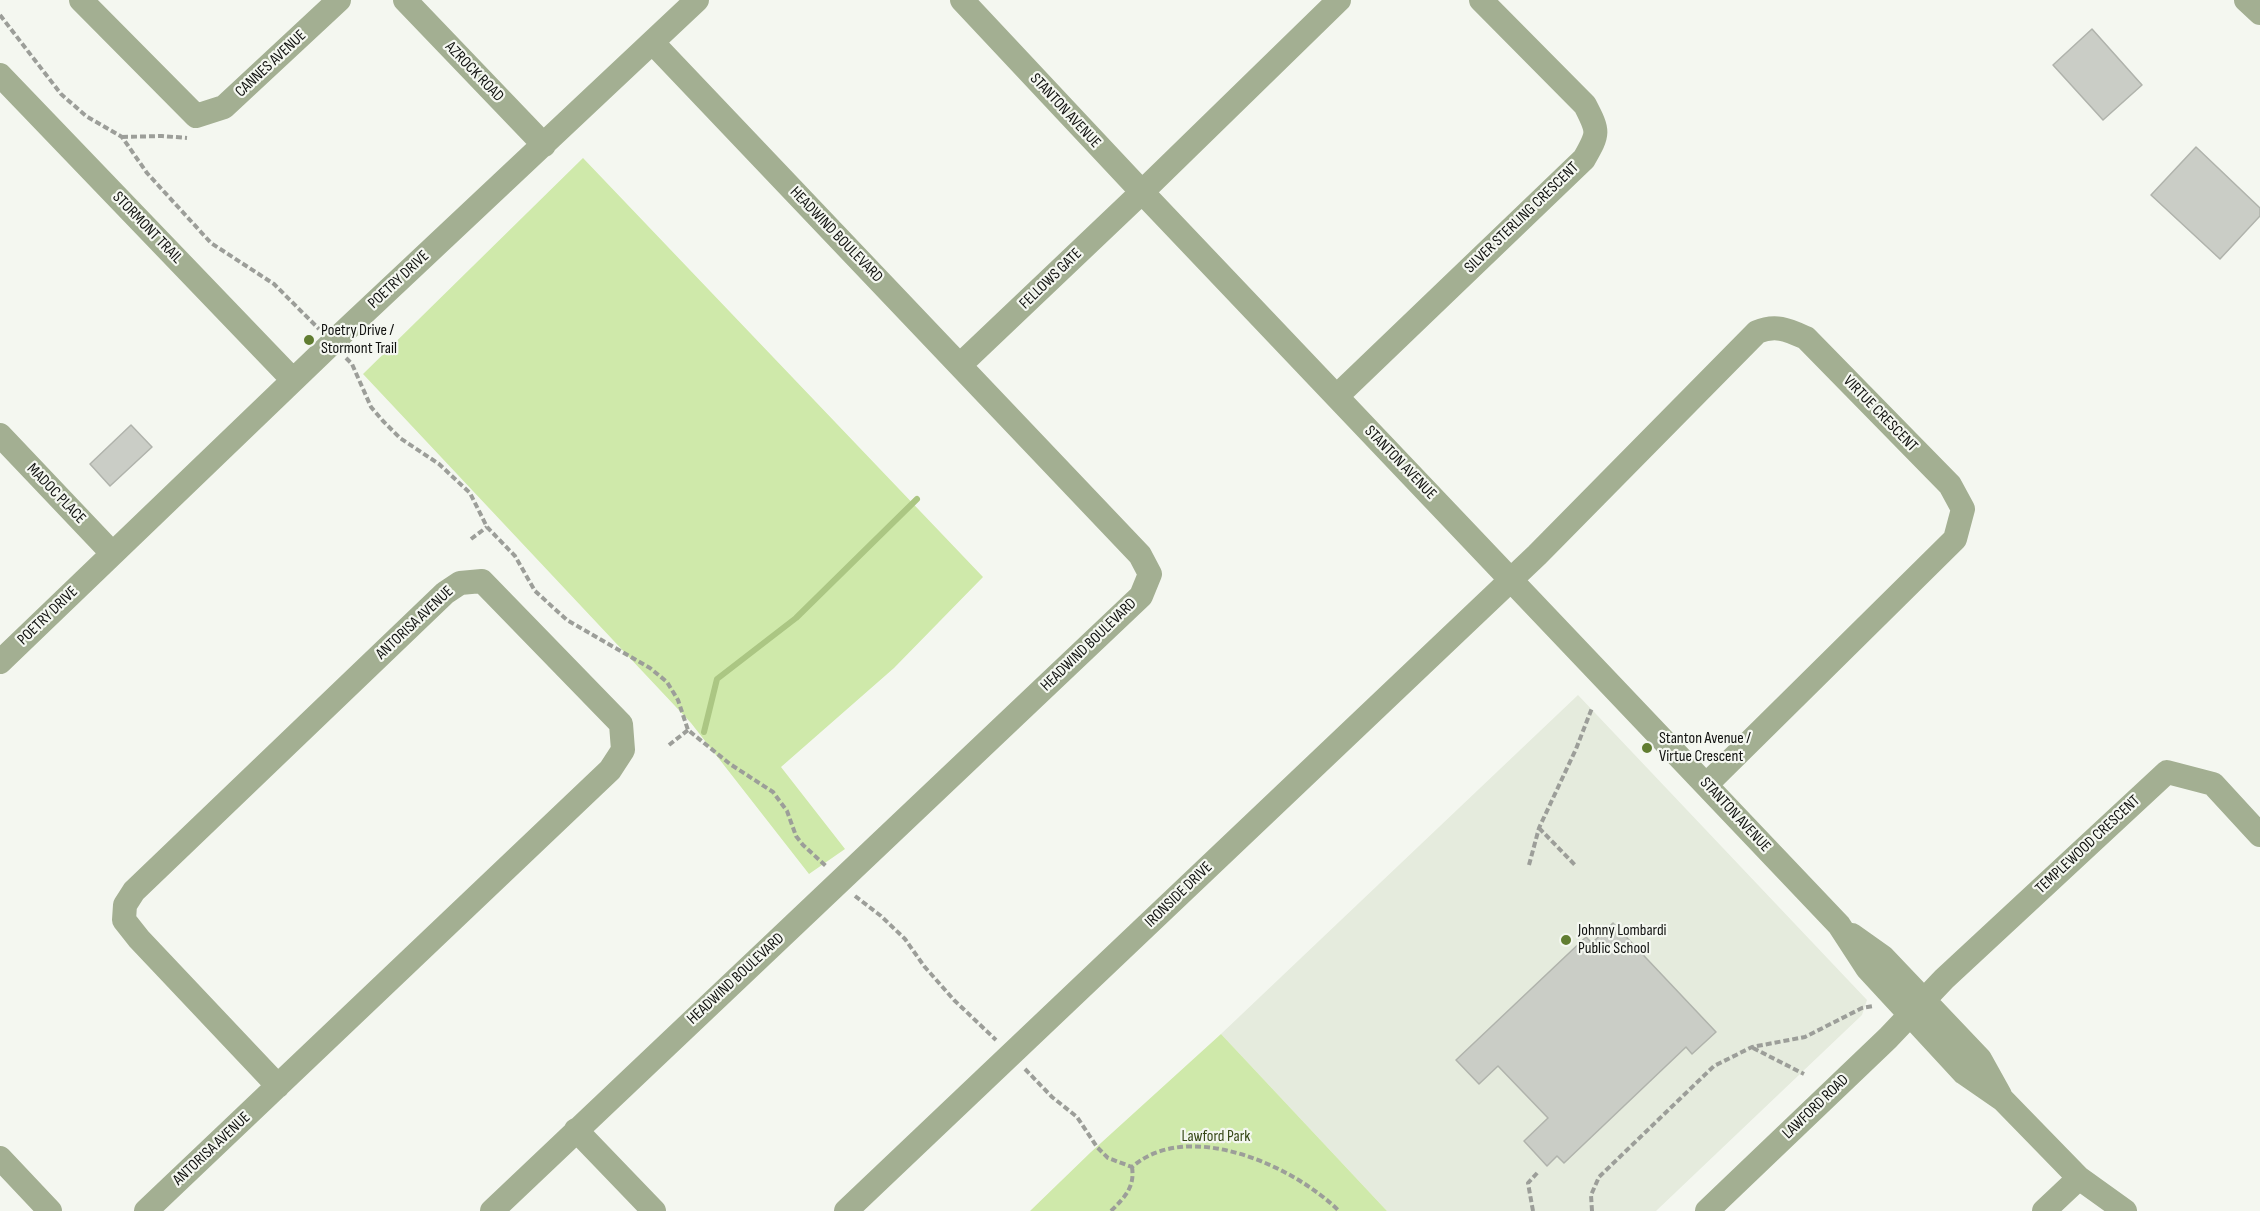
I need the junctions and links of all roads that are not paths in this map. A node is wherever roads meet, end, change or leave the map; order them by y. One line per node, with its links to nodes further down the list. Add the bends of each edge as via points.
1 (81, 0): 2 (street, CANNES AVENUE, via 191,127 224,107)
2 (339, 0)
3 (405, 0): 12 (street, AZROCK ROAD)
4 (697, 0): 10 (street, POETRY DRIVE)
5 (962, 0): 13 (street, STANTON AVENUE)
6 (1339, 0): 13 (street)
7 (1480, 0): 16 (street, SILVER STERLING CRESCENT, via 1585,105 1596,138 1584,159)
8 (2246, 0): 9 (street)
9 (2260, 13)
10 (653, 43): 12 (street, POETRY DRIVE); 14 (street, HEADWIND BOULEVARD)
11 (0, 75): 15 (street, STORMONT TRAIL)
12 (544, 145): 15 (street, POETRY DRIVE)
13 (1142, 192): 14 (street, FELLOWS GATE); 16 (street, STANTON AVENUE)
14 (960, 365): 25 (street, HEADWIND BOULEVARD, via 1140,555 1150,574 1141,596)
15 (293, 380): 18 (street, POETRY DRIVE)
16 (1337, 396): 19 (street, STANTON AVENUE)
17 (0, 435): 18 (street, MADOC PLACE)
18 (112, 553): 20 (street, POETRY DRIVE)
19 (1511, 579): 21 (street, STANTON AVENUE); 21 (street, VIRTUE CRESCENT, via 1757,332 1769,327 1782,327 1806,338 1950,485 1963,509 1955,539); 32 (street, IRONSIDE DRIVE)
20 (0, 662)
21 (1706, 785): 23 (street, STANTON AVENUE, via 1839,926 1867,968)
22 (2260, 835): 23 (street, TEMPLEWOOD CRESCENT, via 2213,784 2167,772)
23 (1917, 1007): 27 (street, STANTON AVENUE, via 1980,1059 2002,1100); 33 (street, LAWFORD ROAD)
24 (278, 1086): 24 (street, ANTORISA AVENUE, via 610,770 623,750 621,724 482,581 460,583 444,593 134,891 125,905 124,920 139,939); 29 (street, ANTORISA AVENUE)
25 (576, 1130): 30 (street, HEADWIND BOULEVARD); 31 (street)
26 (0, 1158): 28 (street)
27 (2079, 1178): 34 (street); 35 (street, STANTON AVENUE)
28 (50, 1211)
29 (146, 1211)
30 (492, 1211)
31 (654, 1211)
32 (846, 1211)
33 (1707, 1211)
34 (2044, 1211)
35 (2125, 1211)

